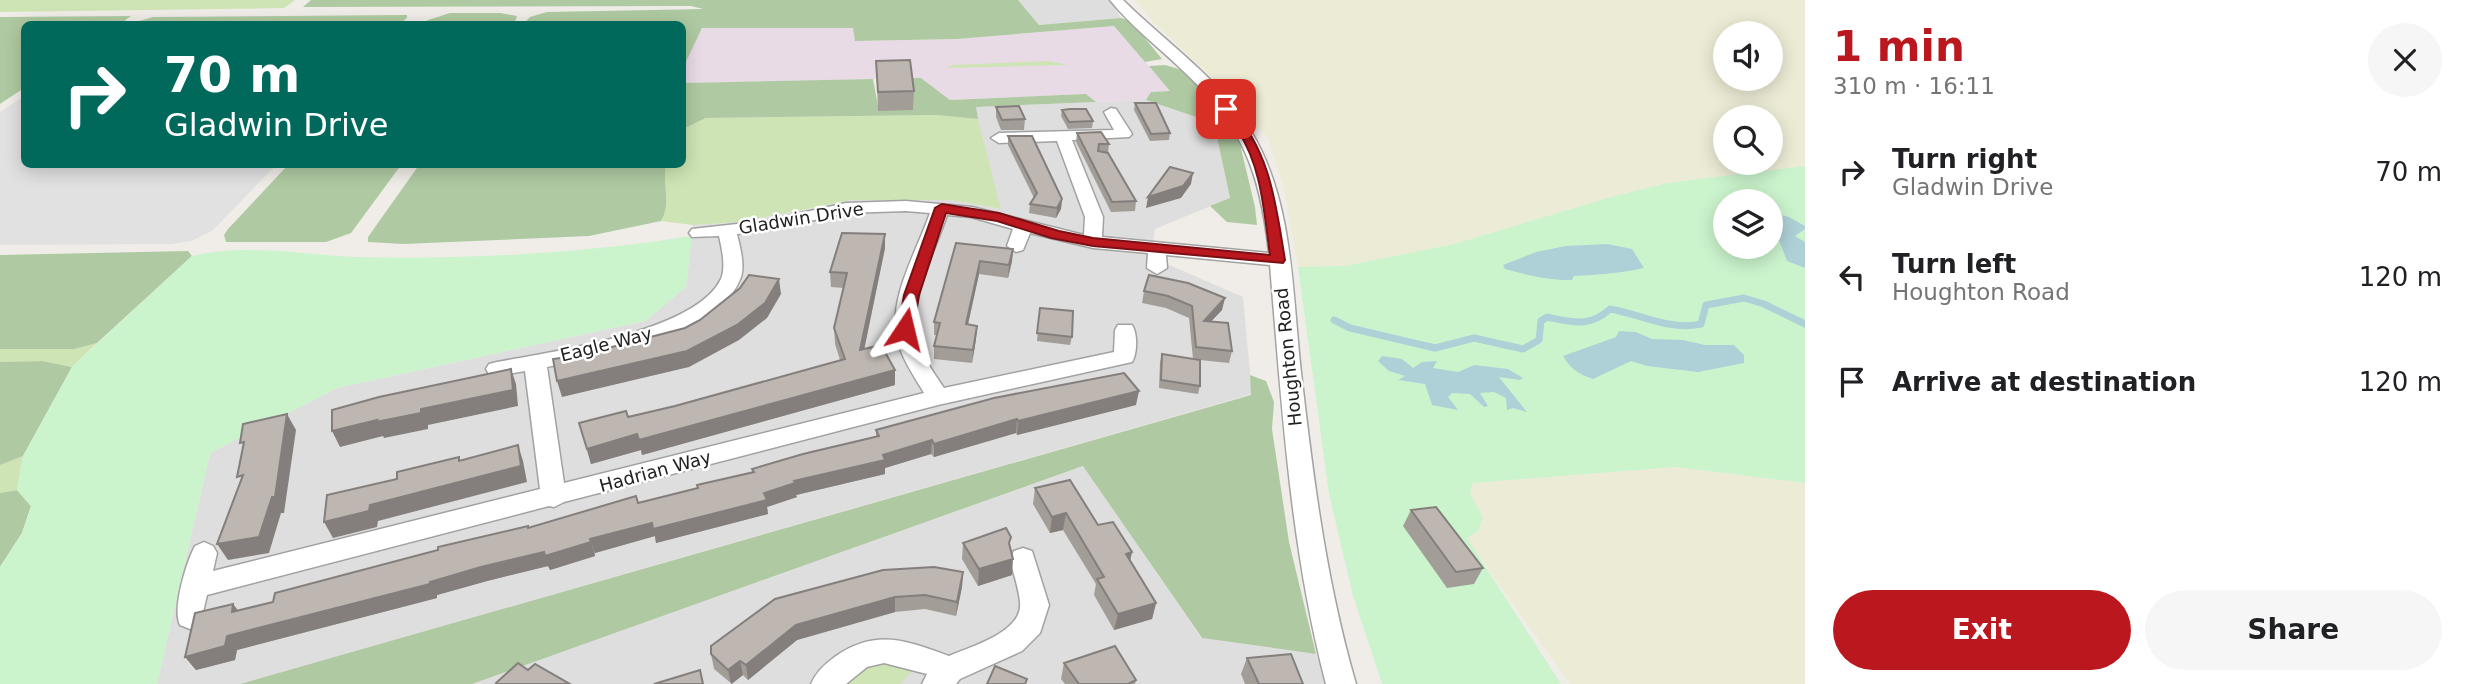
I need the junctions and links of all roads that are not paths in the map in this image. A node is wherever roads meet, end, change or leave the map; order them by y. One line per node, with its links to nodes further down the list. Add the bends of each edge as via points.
1 (1116, 0): 12 (street, Houghton Road, via 1209,89 1243,129 1265,182)
2 (1111, 112): 3 (street, via 1124,134)
3 (1062, 137): 4 (street); 9 (street, via 1094,217)
4 (999, 138)
5 (942, 208): 6 (street, Gladwin Drive); 7 (street, Gladwin Drive, via 846,208); 17 (street, via 911,295 905,329 916,361)
6 (1024, 225): 9 (street, Gladwin Drive); 10 (street)
7 (727, 230): 8 (street, Gladwin Drive); 15 (street, Eagle Way, via 732,278 719,297 692,317 649,336)
8 (698, 233)
9 (1093, 242): 11 (street, Gladwin Drive)
10 (1016, 246)
11 (1157, 247): 12 (street, Gladwin Drive); 13 (street)
12 (1278, 260): 25 (street, Houghton Road, via 1300,472 1325,620)
13 (1157, 268)
14 (1125, 330): 17 (street, Hadrian Way, via 1124,357)
15 (535, 361): 16 (street, Eagle Way); 18 (street)
16 (497, 369)
17 (938, 397): 18 (street, Hadrian Way)
18 (554, 498): 21 (street, Hadrian Way)
19 (204, 553): 21 (street)
20 (1023, 559): 23 (street, via 1035,605 1030,624 1012,642)
21 (195, 587): 22 (street)
22 (190, 617)
23 (944, 677): 24 (street, via 898,650 869,652 845,664)
24 (826, 684)
25 (1342, 684)

